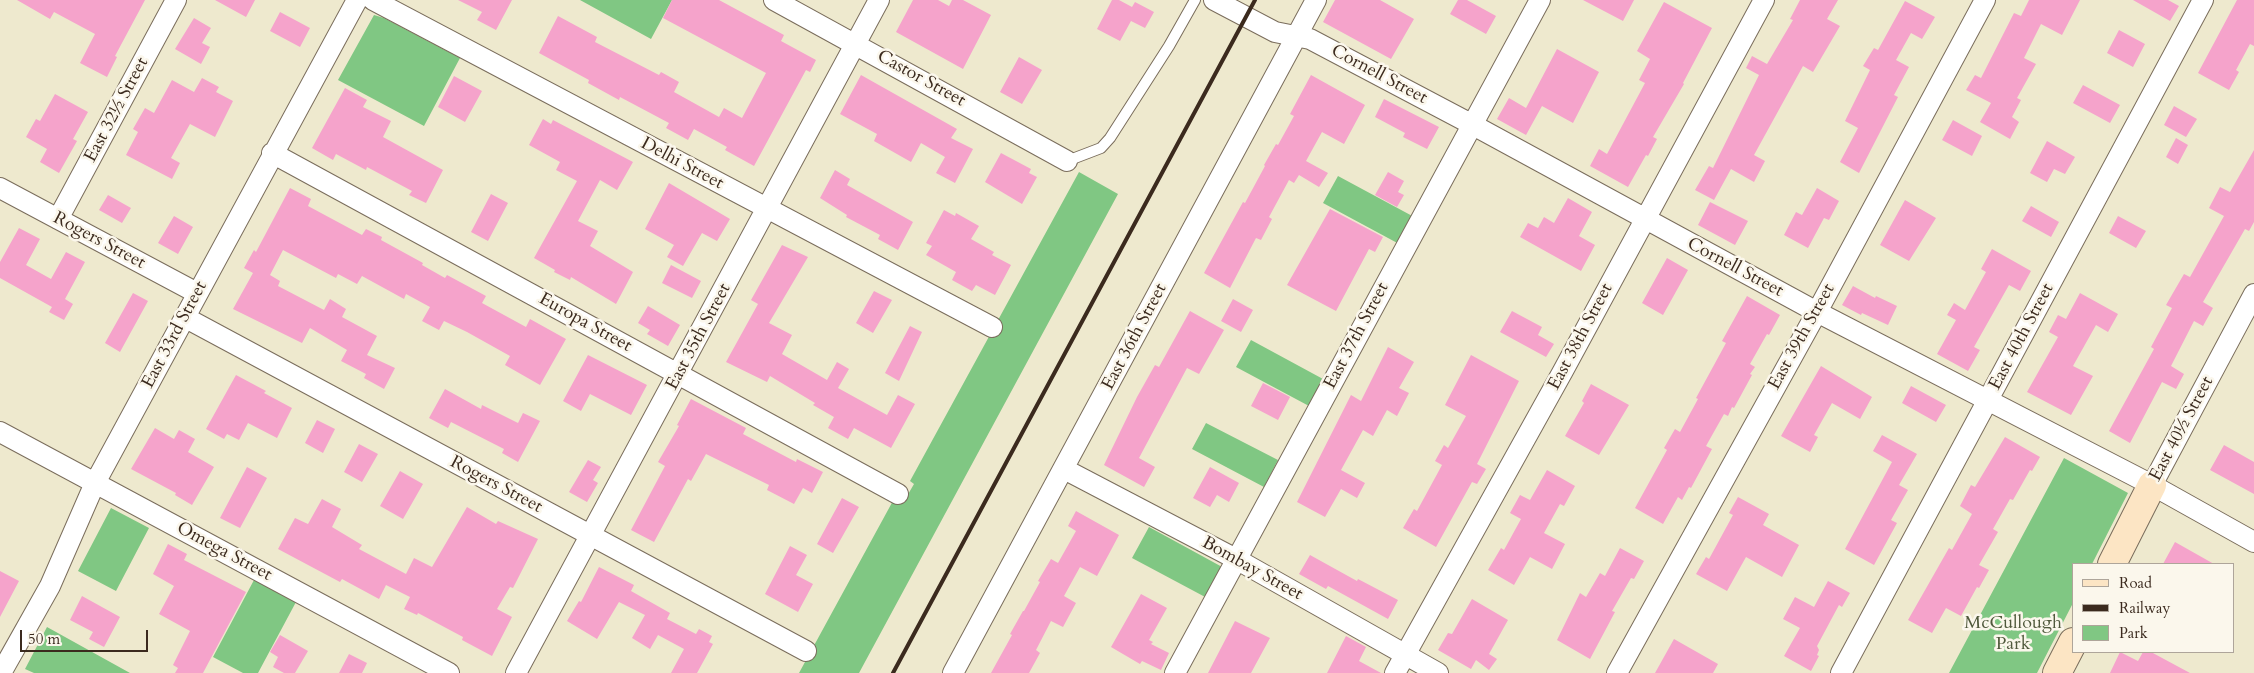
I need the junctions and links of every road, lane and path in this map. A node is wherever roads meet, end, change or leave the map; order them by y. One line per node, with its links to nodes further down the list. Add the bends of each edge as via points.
1 (176, 0): 20 (street, East 32½ Street)
2 (356, 0): 16 (street, East 33rd Street)
3 (373, 0): 19 (street, Delhi Street)
4 (774, 0): 14 (street, Castor Street)
5 (880, 0): 14 (street, East 35th Street)
6 (1195, 0): 17 (lane, via 1110,138 1101,148)
7 (1214, 0): 13 (street, Cornell Street, via 1275,32)
8 (1316, 0): 13 (street, East 36th Street)
9 (1540, 0): 15 (street, East 37th Street)
10 (1764, 0): 21 (street, East 38th Street)
11 (1985, 0): 24 (street, East 39th Street)
12 (2203, 0): 29 (street, East 40th Street)
13 (1296, 37): 15 (street, Cornell Street, via 1310,39); 31 (street, East 36th Street)
14 (856, 43): 17 (street, Castor Street); 19 (street, East 35th Street)
15 (1473, 125): 21 (street, Cornell Street); 37 (street, East 37th Street)
16 (272, 152): 22 (street, East 33rd Street); 28 (street, Europa Street)
17 (1066, 161)
18 (0, 188): 20 (street, Rogers Street)
19 (768, 210): 27 (street, Delhi Street); 28 (street, East 35th Street)
20 (58, 219): 22 (street, Rogers Street)
21 (1644, 219): 24 (street, Cornell Street); 41 (street, East 38th Street)
22 (197, 293): 26 (street, East 33rd Street)
23 (2254, 294): 25 (street, East 40½ Street)
24 (1816, 312): 29 (street, Cornell Street); 48 (street, East 39th Street)
25 (2249, 316): 33 (street, East 40½ Street)
26 (186, 318): 32 (street, East 33rd Street); 35 (street, Rogers Street)
27 (992, 327)
28 (679, 373): 34 (street, Europa Street); 35 (street, East 35th Street)
29 (1988, 402): 33 (street, Cornell Street); 49 (street, East 40th Street)
30 (0, 432): 32 (street, Omega Street)
31 (1064, 469): 37 (street, Bombay Street); 45 (street, East 36th Street)
32 (95, 483): 42 (street, East 33rd Street, via 50,586); 43 (street, Omega Street)
33 (2152, 485): 36 (street, Cornell Street); 38 (street, East 40½ Street)
34 (898, 494)
35 (590, 536): 40 (street, Rogers Street); 44 (street, East 35th Street)
36 (2254, 542)
37 (1236, 560): 41 (street, Bombay Street); 46 (street, East 37th Street)
38 (2113, 563)
39 (2072, 644): 50 (street)
40 (806, 651)
41 (1400, 664): 47 (street, Bombay Street)
42 (2, 666)
43 (448, 673)
44 (516, 673)
45 (953, 673)
46 (1175, 673)
47 (1438, 673)
48 (1617, 673)
49 (1841, 673)
50 (2057, 673)

